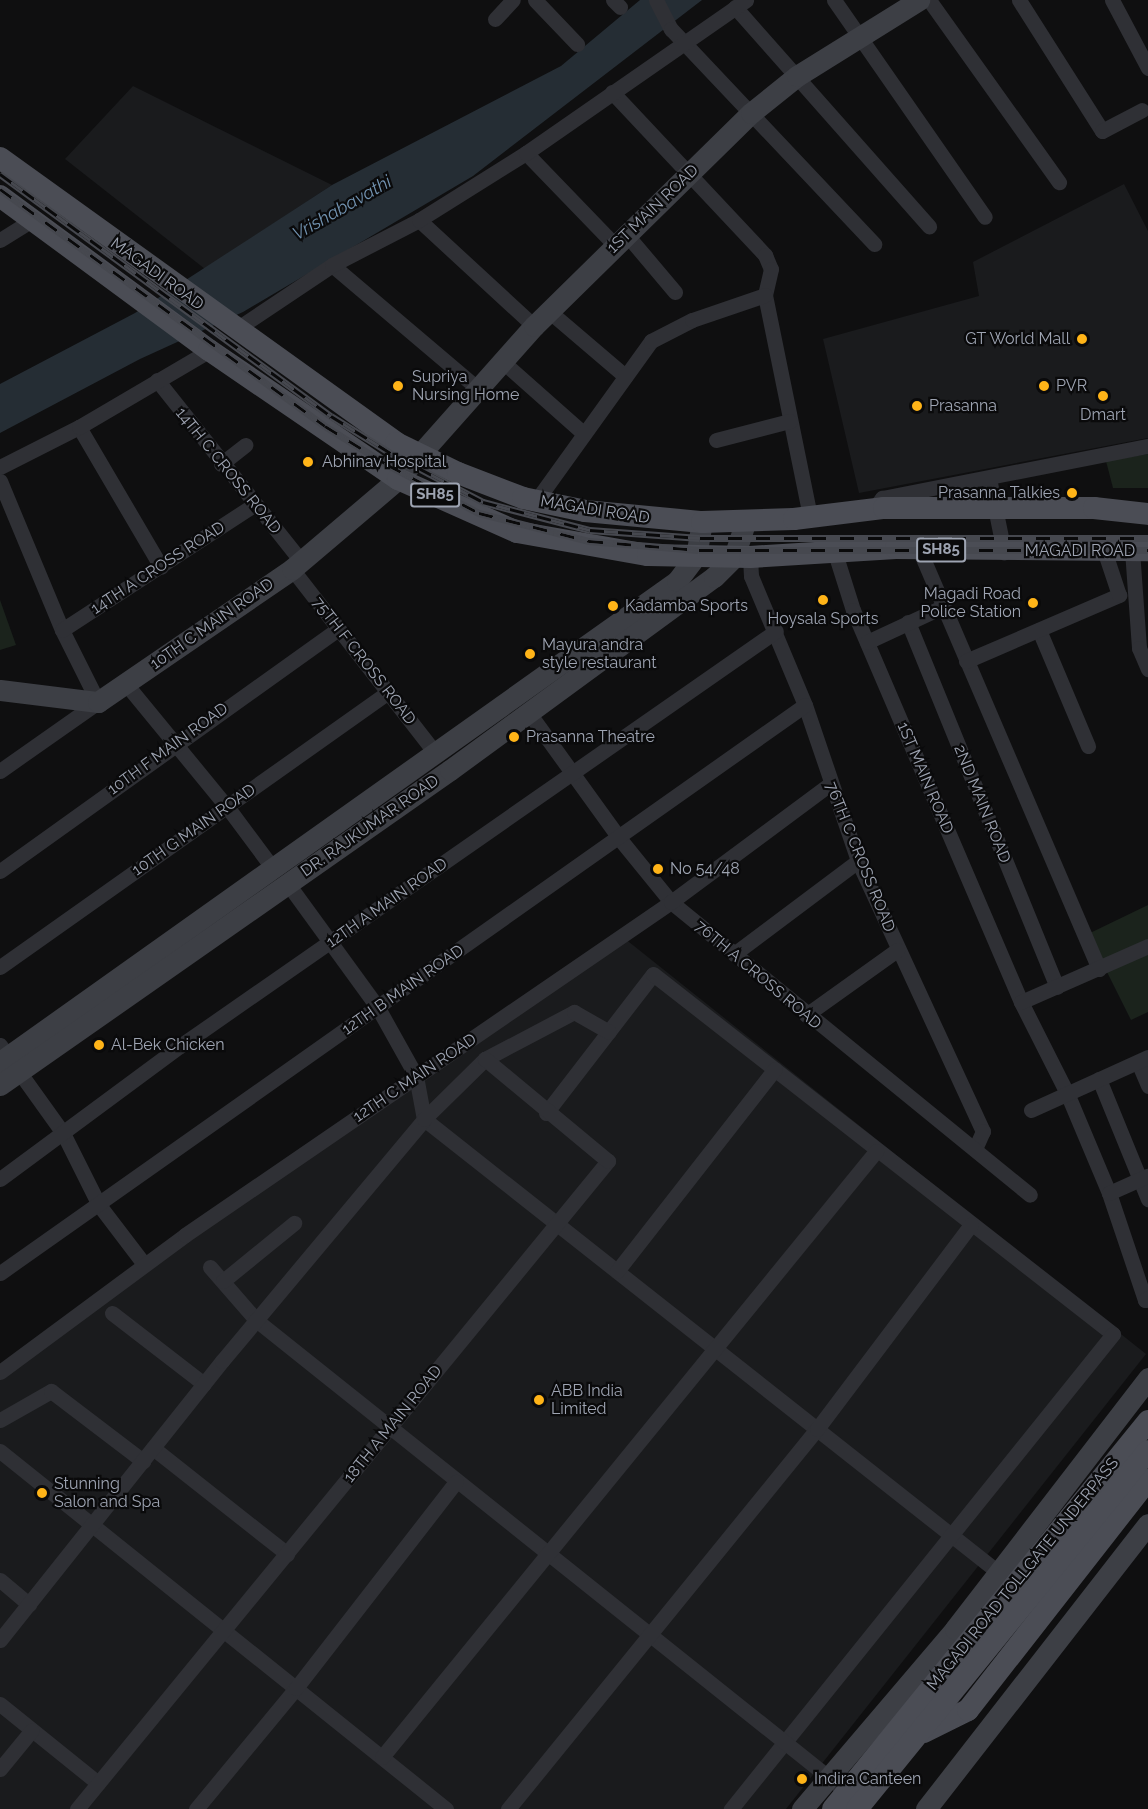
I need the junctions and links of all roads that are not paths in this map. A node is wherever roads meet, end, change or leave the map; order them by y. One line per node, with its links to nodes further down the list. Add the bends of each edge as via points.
1 (513, 0): 10 (street)
2 (535, 0): 13 (street)
3 (656, 0): 12 (street, via 671,29)
4 (834, 0): 11 (street)
5 (919, 0): 11 (street, 1ST MAIN ROAD)
6 (929, 0): 22 (street)
7 (1019, 0): 18 (street, via 1102,131)
8 (1112, 0): 14 (street)
9 (741, 4): 12 (street); 15 (street)
10 (495, 19)
11 (861, 36): 15 (street, 1ST MAIN ROAD); 24 (street)
12 (684, 43): 16 (street); 17 (street)
13 (577, 45)
14 (1148, 68)
15 (797, 76): 17 (street, 1ST MAIN ROAD); 27 (street)
16 (612, 92): 19 (street); 21 (street)
17 (751, 113): 21 (street, 1ST MAIN ROAD); 30 (street)
18 (1146, 113)
19 (526, 153): 26 (street); 28 (street)
20 (0, 158): 35 (main road, MAGADI ROAD / SH85)
21 (689, 173): 28 (street, 1ST MAIN ROAD); 33 (street, via 765,255 771,268)
22 (1059, 182)
23 (0, 196): 25 (main road, MAGADI ROAD / SH85)
24 (985, 216)
25 (33, 220): 29 (street); 36 (main road, MAGADI ROAD / SH85)
26 (419, 220): 31 (street); 34 (street)
27 (929, 226)
28 (620, 239): 32 (street); 34 (street, 1ST MAIN ROAD)
29 (0, 240)
30 (874, 244)
31 (332, 265): 35 (street); 40 (street)
32 (675, 292)
33 (765, 295): 38 (street, via 692,321 651,341); 41 (street)
34 (542, 319): 37 (street, 1ST MAIN ROAD); 38 (street)
35 (227, 325): 36 (main road); 47 (main road, MAGADI ROAD / SH85)
36 (205, 347): 39 (street); 51 (main road, MAGADI ROAD / SH85)
37 (503, 362): 40 (street, 1ST MAIN ROAD); 43 (street)
38 (625, 376): 43 (street)
39 (156, 380): 42 (street); 48 (street, 14TH C CROSS ROAD)
40 (477, 388): 47 (street, 1ST MAIN ROAD)
41 (790, 421): 44 (street); 58 (street)
42 (79, 427): 49 (street); 69 (street)
43 (584, 434): 53 (street)
44 (716, 440)
45 (245, 445): 48 (street)
46 (1148, 446): 50 (street)
47 (417, 454): 51 (street, 1ST MAIN ROAD); 53 (main road, MAGADI ROAD / SH85)
48 (221, 464): 54 (street, 14TH C CROSS ROAD)
49 (0, 467)
50 (989, 478): 55 (street, via 882,498); 56 (street)
51 (398, 479): 66 (main road, MAGADI ROAD / SH85, via 518,532 648,555); 68 (street, 10TH C MAIN ROAD)
52 (0, 481): 73 (street)
53 (536, 501): 60 (main road, MAGADI ROAD / SH85, via 585,511)
54 (254, 505): 68 (street, 14TH C CROSS ROAD); 69 (street, 14TH A CROSS ROAD)
55 (874, 509): 56 (main road, MAGADI ROAD / SH85); 58 (main road, MAGADI ROAD / SH85)
56 (998, 509): 57 (main road, MAGADI ROAD / SH85, via 1094,508); 64 (street)
57 (1148, 514)
58 (810, 516): 59 (main road, MAGADI ROAD / SH85)
59 (746, 521): 60 (main road, MAGADI ROAD / SH85); 67 (street)
60 (702, 522): 66 (street)
61 (919, 549): 64 (main road, MAGADI ROAD / SH85); 65 (main road, MAGADI ROAD / SH85); 70 (street)
62 (1104, 550): 63 (main road, MAGADI ROAD / SH85); 64 (main road, MAGADI ROAD / SH85); 74 (street, via 1119,595)
63 (1140, 550): 78 (street, via 1139,648)
64 (1004, 552)
65 (835, 553): 67 (main road, MAGADI ROAD / SH85); 76 (street, 1ST MAIN ROAD)
66 (696, 556): 67 (main road, MAGADI ROAD / SH85); 87 (street, DR. RAJKUMAR ROAD, via 677,581)
67 (742, 557): 75 (street, 76TH C CROSS ROAD); 84 (street, DR. RAJKUMAR ROAD)
68 (296, 565): 72 (street, 75TH F CROSS ROAD); 79 (street, 10TH C MAIN ROAD)
69 (161, 567): 73 (street, 14TH A CROSS ROAD)
70 (942, 607): 71 (street); 77 (street)
71 (908, 622): 76 (street); 103 (street, 2ND MAIN ROAD)
72 (338, 629): 81 (street, 75TH F CROSS ROAD); 85 (street, 10TH F MAIN ROAD)
73 (62, 630): 82 (street)
74 (1039, 630): 77 (street); 86 (street)
75 (776, 631): 83 (street, 76TH C CROSS ROAD); 89 (street, 12TH A MAIN ROAD)
76 (867, 642): 104 (street, 1ST MAIN ROAD)
77 (966, 662): 102 (street)
78 (1148, 669)
79 (126, 684): 82 (street, 10TH C MAIN ROAD); 85 (street)
80 (0, 690): 82 (street)
81 (388, 692): 87 (street, 75TH F CROSS ROAD); 91 (street, 10TH G MAIN ROAD)
82 (98, 702): 88 (street)
83 (805, 705): 90 (street, 76TH C CROSS ROAD); 92 (street, 12TH B MAIN ROAD)
84 (529, 713): 89 (street, 76TH A CROSS ROAD); 95 (street, DR. RAJKUMAR ROAD)
85 (176, 743): 91 (street); 94 (street, 10TH F MAIN ROAD)
86 (1088, 746)
87 (436, 754): 95 (street, DR. RAJKUMAR ROAD)
88 (0, 771)
89 (572, 772): 92 (street, 76TH A CROSS ROAD); 97 (street, 12TH A MAIN ROAD)
90 (830, 784): 93 (street, 76TH C CROSS ROAD); 96 (street, 12TH C MAIN ROAD)
91 (228, 808): 95 (street); 101 (street, 10TH G MAIN ROAD)
92 (619, 838): 96 (street, 76TH A CROSS ROAD); 105 (street, 12TH B MAIN ROAD)
93 (858, 861): 99 (street, 76TH C CROSS ROAD); 100 (street)
94 (0, 871)
95 (281, 877): 97 (street); 108 (street, DR. RAJKUMAR ROAD)
96 (671, 902): 100 (street, 76TH A CROSS ROAD); 112 (street, 12TH C MAIN ROAD)
97 (330, 943): 105 (street); 120 (street, 12TH A MAIN ROAD, via 180,1046)
98 (1148, 946): 102 (street)
99 (897, 950): 106 (street); 121 (street, 76TH C CROSS ROAD, via 983,1131)
100 (734, 954): 106 (street, 76TH A CROSS ROAD)
101 (0, 967)
102 (1099, 969): 103 (street)
103 (1057, 987): 104 (street)
104 (1021, 1002): 116 (street, 1ST MAIN ROAD)
105 (378, 1008): 112 (street); 128 (street, 12TH B MAIN ROAD)
106 (806, 1015): 121 (street, 76TH A CROSS ROAD)
107 (609, 1032): 109 (street, via 574,1011); 111 (street, via 653,974); 118 (street)
108 (7, 1059): 114 (street, DR. RAJKUMAR ROAD); 120 (street)
109 (485, 1059): 118 (street, 18TH A MAIN ROAD); 119 (street)
110 (1143, 1060): 113 (street); 115 (street)
111 (775, 1069): 122 (street); 134 (street)
112 (416, 1076): 119 (street); 132 (street, 12TH C MAIN ROAD)
113 (1099, 1079): 116 (street); 123 (street)
114 (0, 1085)
115 (1148, 1086)
116 (1067, 1093): 117 (street); 125 (street, 1ST MAIN ROAD)
117 (1031, 1110)
118 (546, 1113): 130 (street, 18TH A MAIN ROAD, via 608,1161)
119 (424, 1119): 130 (street); 139 (street)
120 (63, 1133): 124 (street, 12TH A MAIN ROAD); 128 (street)
121 (975, 1149): 126 (street, 76TH A CROSS ROAD)
122 (876, 1151): 131 (street); 140 (street)
123 (1144, 1178): 125 (street); 127 (street)
124 (0, 1179)
125 (1109, 1193): 137 (street, 1ST MAIN ROAD, via 1145,1300)
126 (1030, 1195)
127 (1148, 1199)
128 (99, 1205): 132 (street); 135 (street, 12TH B MAIN ROAD)
129 (294, 1223): 136 (street)
130 (557, 1224): 134 (street); 146 (street, 18TH A MAIN ROAD)
131 (971, 1225): 147 (street); 156 (street, via 1113,1334)
132 (144, 1264): 141 (street, 12TH C MAIN ROAD)
133 (210, 1267): 136 (street)
134 (617, 1271): 140 (street)
135 (0, 1273)
136 (223, 1281): 139 (street)
137 (1148, 1298)
138 (112, 1313): 143 (street)
139 (256, 1320): 143 (street); 146 (street)
140 (716, 1349): 147 (street); 158 (street)
141 (0, 1372)
142 (1148, 1378): 159 (street)
143 (204, 1384): 148 (street)
144 (0, 1420): 151 (street, via 51,1391)
145 (1148, 1421): 167 (main road, MAGADI ROAD TOLLGATE UNDERPASS)
146 (389, 1427): 153 (street); 157 (street, 18TH A MAIN ROAD)
147 (817, 1429): 156 (street); 163 (street)
148 (153, 1448): 151 (street); 157 (street)
149 (0, 1451): 155 (street)
150 (1148, 1451): 167 (main road, MAGADI ROAD TOLLGATE UNDERPASS)
151 (143, 1461): 155 (street)
152 (1148, 1480): 167 (main road, via 968,1710)
153 (456, 1482): 158 (street); 165 (street)
154 (1148, 1524): 174 (street)
155 (92, 1525): 161 (street); 162 (street)
156 (950, 1534): 159 (street); 169 (street)
157 (287, 1554): 162 (street, 18TH A MAIN ROAD)
158 (548, 1554): 163 (street); 170 (street)
159 (998, 1572): 167 (street)
160 (0, 1580): 161 (street)
161 (29, 1604): 164 (street)
162 (225, 1631): 165 (street); 172 (street, 18TH A MAIN ROAD)
163 (649, 1634): 169 (street); 178 (street)
164 (0, 1640)
165 (296, 1688): 170 (street); 176 (street)
166 (0, 1704): 168 (street)
167 (899, 1725): 173 (main road); 173 (street)
168 (32, 1730): 171 (street); 172 (street)
169 (785, 1742): 173 (street); 179 (street)
170 (382, 1757): 177 (street)
171 (0, 1769)
172 (98, 1783): 175 (street, 18TH A MAIN ROAD)
173 (841, 1797): 180 (street)
174 (936, 1806)
175 (77, 1809)
176 (196, 1809)
177 (446, 1809)
178 (508, 1809)
179 (731, 1809)
180 (802, 1809)

